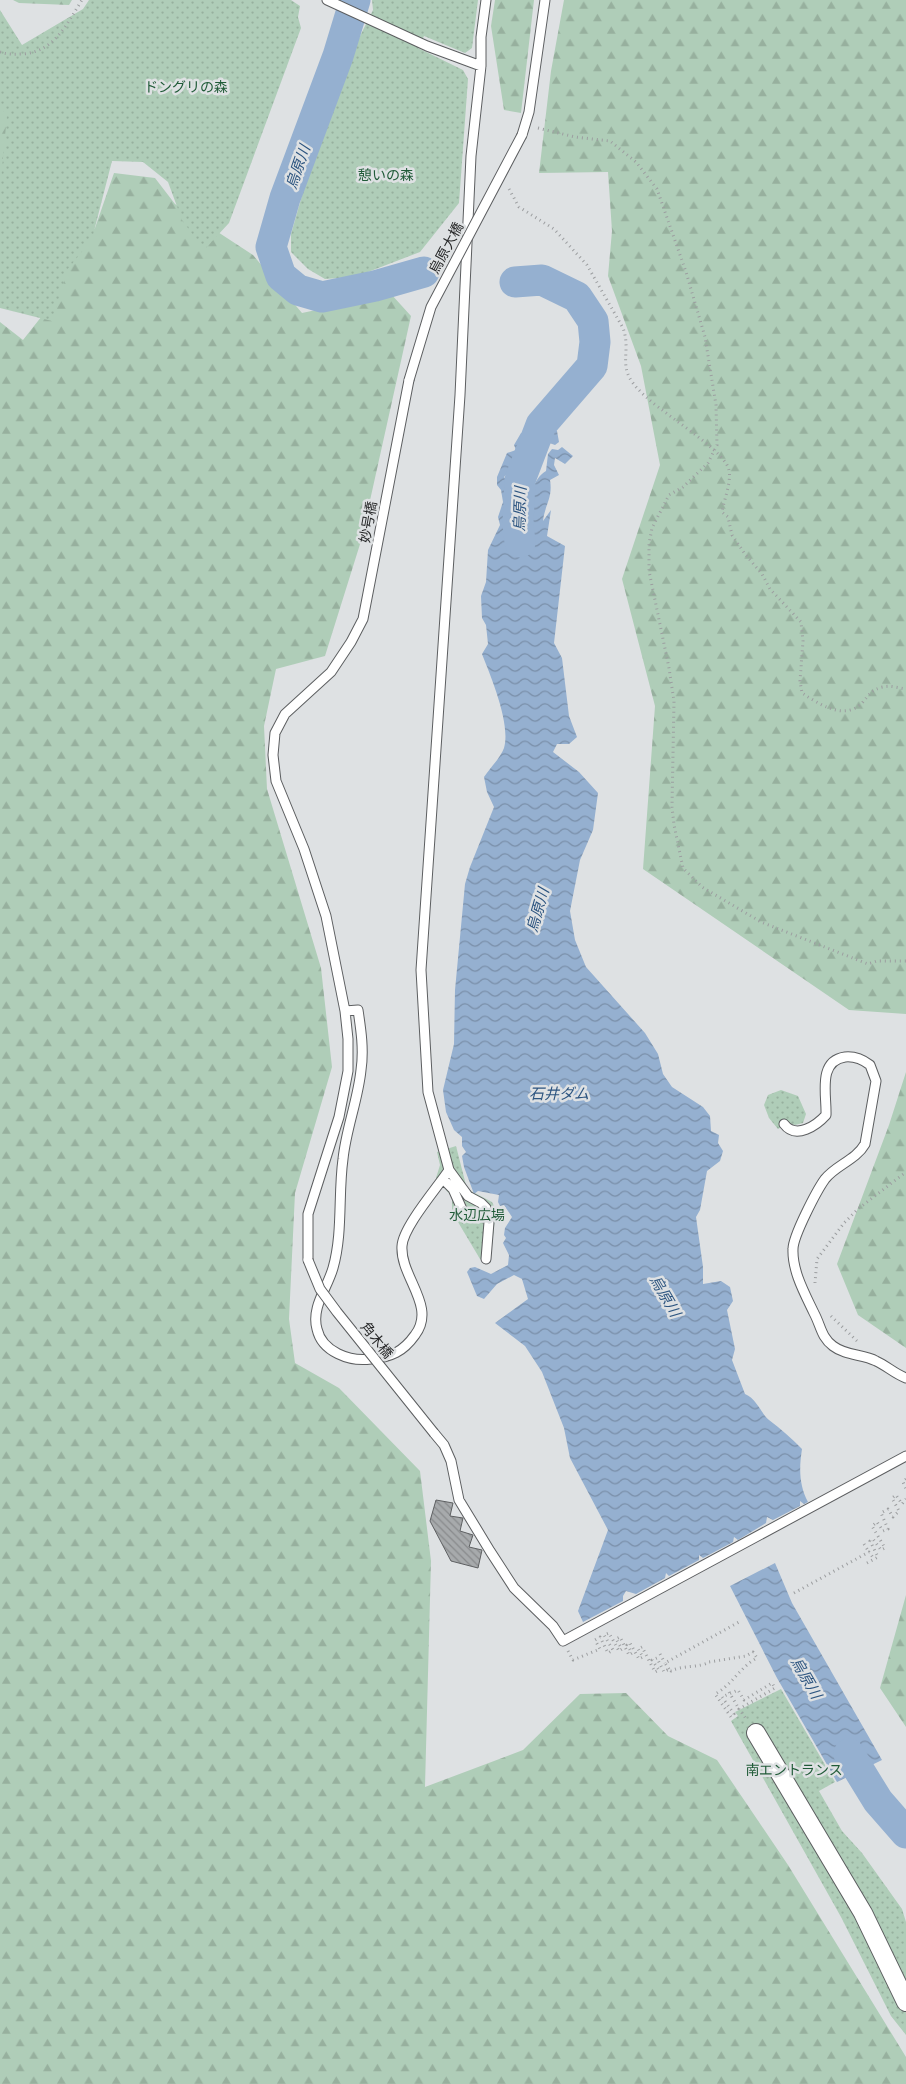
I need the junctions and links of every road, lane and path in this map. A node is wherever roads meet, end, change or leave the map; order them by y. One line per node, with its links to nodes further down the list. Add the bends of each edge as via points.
1 (82, 0): 5 (path, via 63,31 46,49 7,55)
2 (326, 0): 6 (lane, via 427,46)
3 (486, 0): 6 (lane)
4 (545, 0): 7 (lane, 烏原大橋)
5 (0, 52)
6 (481, 66): 15 (lane, via 471,156 460,395 420,970 428,1092)
7 (525, 124): 9 (path, via 575,137 610,141 636,162 657,189 705,337 716,405 717,445); 10 (lane, 烏原大橋, bridge, via 431,307 409,380)
8 (506, 184): 9 (path, via 519,208 554,229 587,265 623,328 627,339 625,369 637,389)
9 (714, 450): 11 (path, via 728,467 722,512 728,517 732,535 762,574 770,590 801,622 802,694 822,707 842,712 860,705 872,690 884,686); 12 (path, via 708,462 669,495 652,528 649,544 649,571 674,701 672,807 683,868 702,887 761,922 868,964)
10 (394, 457): 13 (lane, 妙号橋, via 362,619 331,672 285,714 275,733 276,781 326,916)
11 (906, 690)
12 (906, 961)
13 (345, 1011): 17 (lane, via 358,1010 362,1070 341,1175 333,1269 316,1309 317,1330 326,1348 357,1361 392,1357 417,1334 422,1324 423,1309 404,1262 402,1247 405,1232); 24 (lane, 角木橋, bridge, via 348,1071 339,1117 308,1214 308,1260 320,1289 336,1312 444,1445 451,1461 459,1500 514,1588 553,1626 563,1641)
14 (784, 1124): 22 (lane, via 798,1131 810,1129 826,1115 825,1078 827,1070 839,1058 852,1056 870,1065 875,1074 876,1088 865,1144 861,1151 826,1178 792,1250 803,1292 818,1320 821,1334 834,1347)
15 (449, 1170): 17 (lane); 19 (lane, via 468,1196 486,1208 489,1222)
16 (906, 1172): 20 (path, via 844,1223 817,1259)
17 (443, 1179): 18 (lane, via 453,1189)
18 (465, 1216)
19 (486, 1259)
20 (816, 1290)
21 (826, 1312): 22 (path)
22 (876, 1361): 23 (lane)
23 (906, 1378)
24 (906, 1456)
25 (906, 1480): 26 (path, via 903,1482)
26 (906, 1489)
27 (906, 1499): 30 (path, via 902,1504 896,1495 892,1498 900,1511 893,1517 888,1509 881,1514 888,1529 883,1531 877,1522 872,1526 885,1548 881,1550 873,1539 870,1541 878,1557)
28 (864, 1544): 29 (path)
29 (869, 1552): 30 (path); 32 (path)
30 (874, 1559): 31 (path)
31 (867, 1562)
32 (794, 1593)
33 (739, 1622): 36 (path)
34 (660, 1654): 36 (path)
35 (582, 1656): 37 (path, via 600,1649 595,1640 600,1637 608,1653 613,1650 604,1635 609,1633 619,1651 622,1649 616,1639 620,1638 629,1655 632,1653 627,1645 630,1643 639,1659 643,1657 638,1649 642,1647 655,1672 659,1670 652,1660 657,1658 664,1672)
36 (665, 1663): 37 (path)
37 (669, 1669): 38 (path, via 705,1665 753,1652 757,1658 734,1676 724,1690 715,1694 731,1717 734,1714 722,1697)
38 (729, 1693): 39 (path); 39 (path, via 738,1690 744,1700 772,1683 775,1688)
39 (739, 1709): 40 (path)
40 (756, 1733): 41 (street, via 863,1913)
41 (906, 2002)

